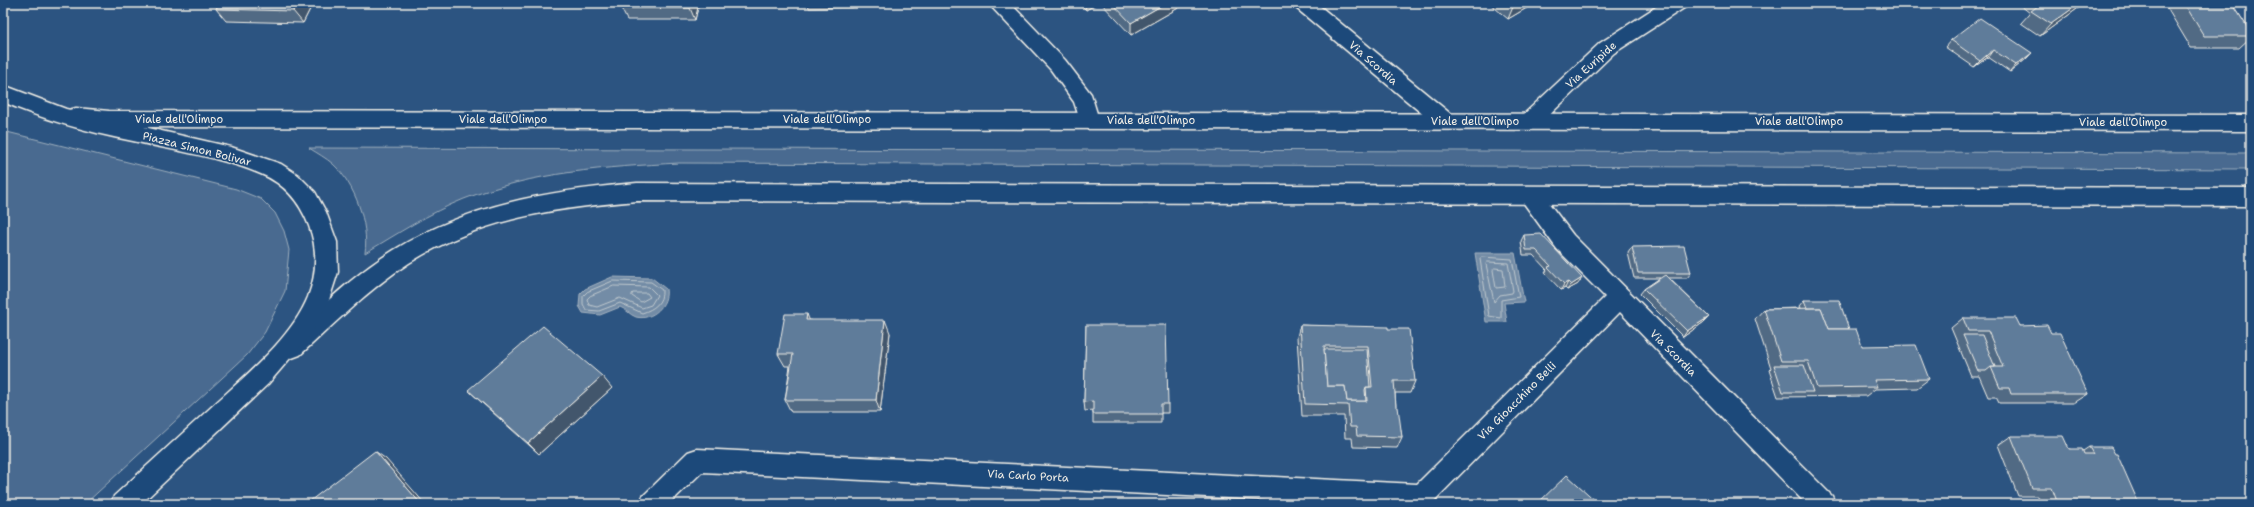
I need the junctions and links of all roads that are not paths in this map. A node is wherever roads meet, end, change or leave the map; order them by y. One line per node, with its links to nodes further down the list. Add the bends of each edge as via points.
1 (998, 3): 6 (street, via 1058,65 1084,100)
2 (1303, 3): 7 (street, Via Scordia)
3 (1677, 3): 8 (street, Via Euripide, via 1607,48)
4 (3, 93): 5 (street, Piazza Simon Bolivar)
5 (51, 114): 6 (street, Viale dell'Olimpo, via 109,119); 13 (street, Piazza Simon Bolivar, via 234,156 265,166 304,193 321,223 327,252 326,275 311,315 292,342)
6 (1089, 120): 7 (street, Viale dell'Olimpo)
7 (1445, 121): 8 (street, Viale dell'Olimpo)
8 (1530, 121): 9 (street, Viale dell'Olimpo)
9 (2251, 122)
10 (1531, 196): 11 (street); 12 (street, Via Scordia, via 1565,242); 13 (street, via 638,192 578,196 530,205 486,218 448,232 416,248 380,271)
11 (2251, 197)
12 (1619, 298): 14 (street, Via Gioacchino Belli); 17 (street, Via Scordia)
13 (267, 370): 15 (street, Piazza Simon Bolivar)
14 (1418, 500): 16 (street, Via Carlo Porta, via 697,460)
15 (123, 504)
16 (652, 504)
17 (1823, 504)

